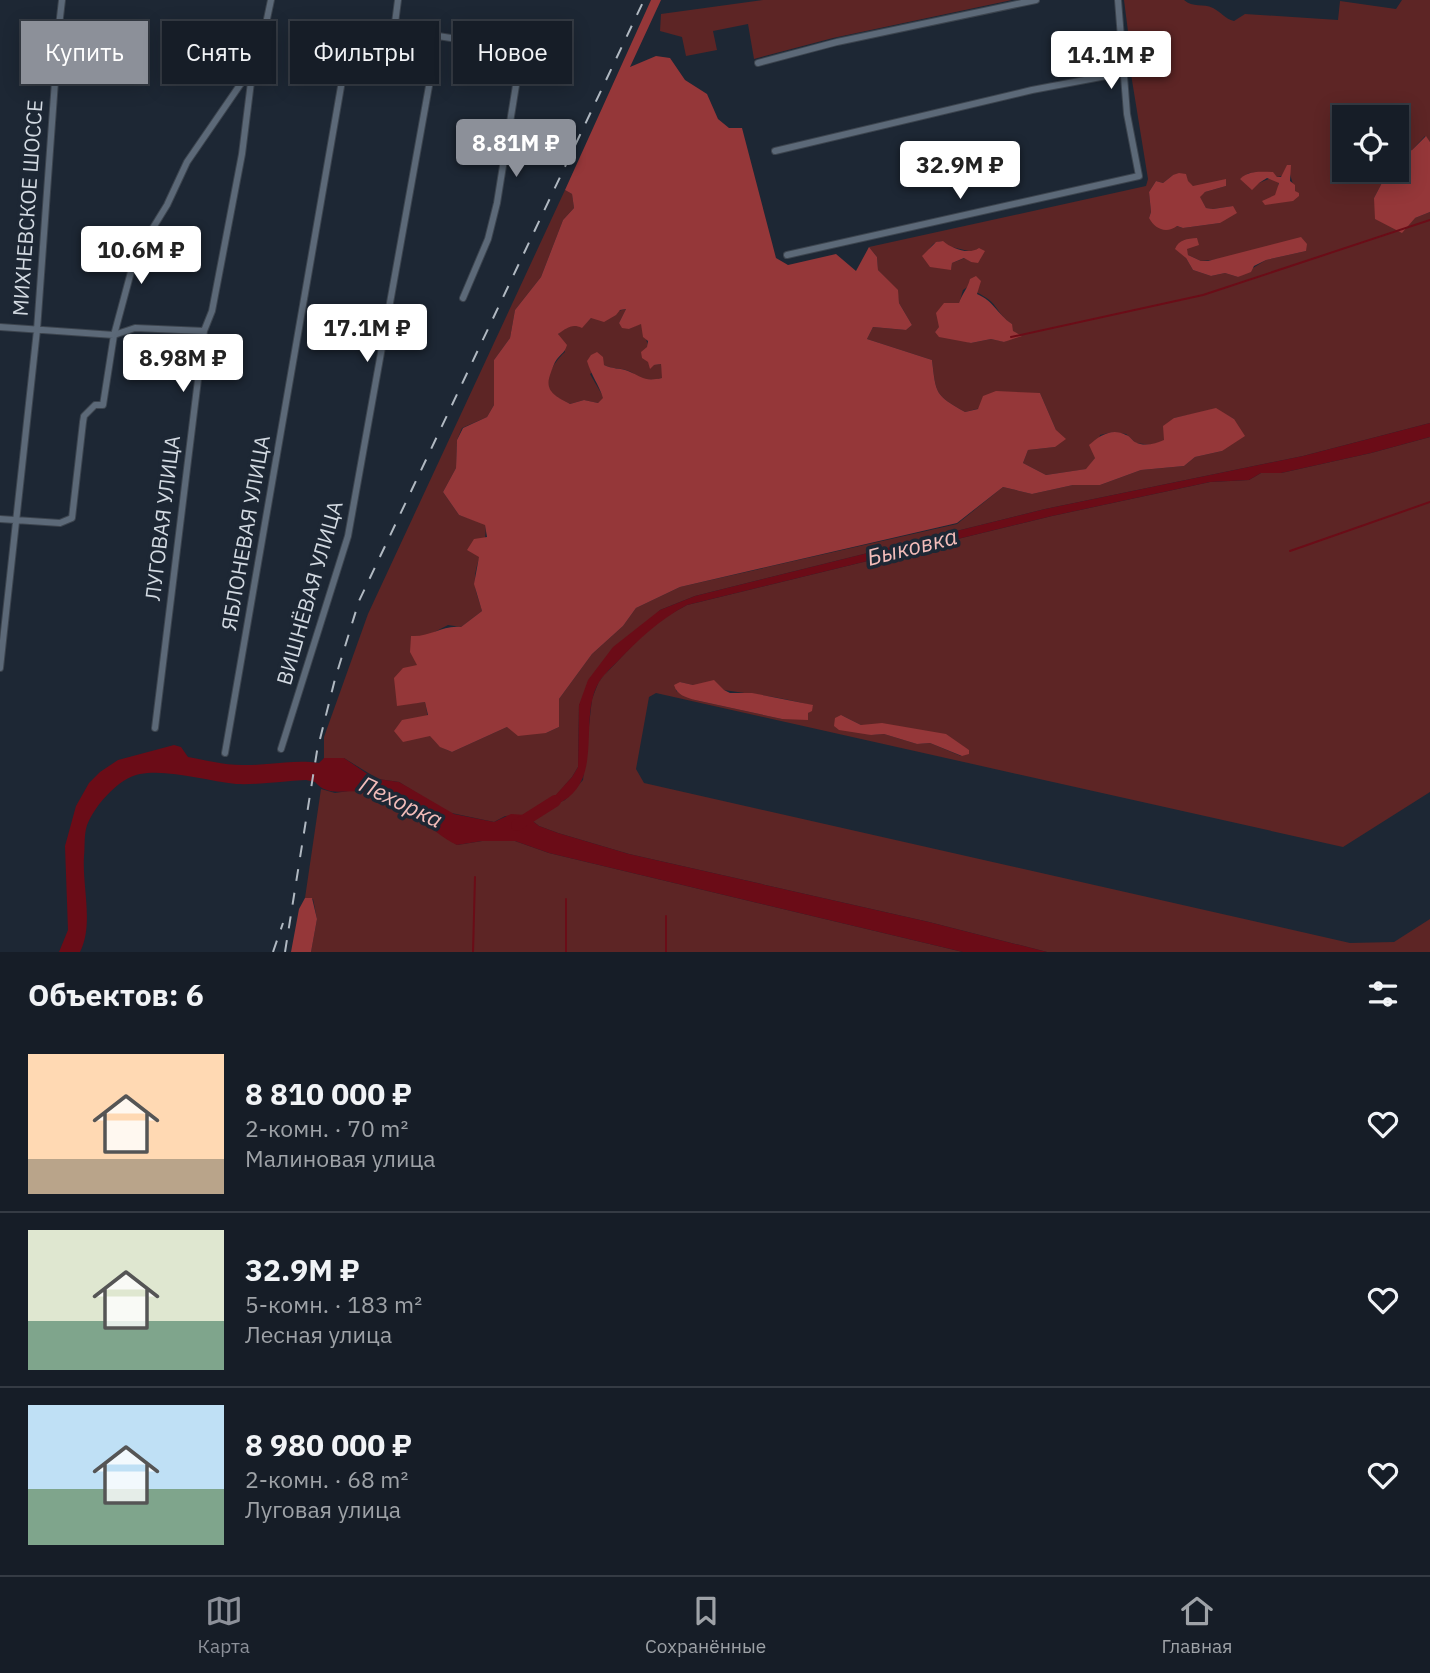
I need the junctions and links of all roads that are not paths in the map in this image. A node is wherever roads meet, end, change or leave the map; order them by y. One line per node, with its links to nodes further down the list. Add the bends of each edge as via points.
1 (62, 0): 19 (street, МИХНЕВСКОЕ ШОССЕ)
2 (271, 0): 6 (street)
3 (398, 0): 7 (street)
4 (1036, 0): 8 (street)
5 (1118, 0): 9 (street)
6 (267, 21)
7 (395, 21)
8 (758, 63)
9 (1122, 73): 15 (street); 16 (street, via 1139,176)
10 (241, 84): 21 (street, via 187,162 135,257)
11 (251, 84): 20 (street, ЛУГОВАЯ УЛИЦА, via 242,154 212,311)
12 (341, 84): 27 (street, ЯБЛОНЕВАЯ УЛИЦА)
13 (429, 84): 26 (street, ВИШНЁВАЯ УЛИЦА, via 348,536)
14 (516, 84): 17 (street, via 497,204)
15 (775, 151)
16 (787, 255)
17 (463, 298)
18 (0, 327): 19 (street)
19 (37, 330): 21 (street); 23 (street, МИХНЕВСКОЕ ШОССЕ)
20 (204, 331): 21 (street, via 135,328); 25 (street, ЛУГОВАЯ УЛИЦА)
21 (114, 335): 23 (street, via 103,405 95,405 84,416 72,518 60,523)
22 (0, 519): 23 (street)
23 (15, 521): 24 (street, МИХНЕВСКОЕ ШОССЕ)
24 (0, 668)
25 (155, 728)
26 (281, 749)
27 (225, 753)

